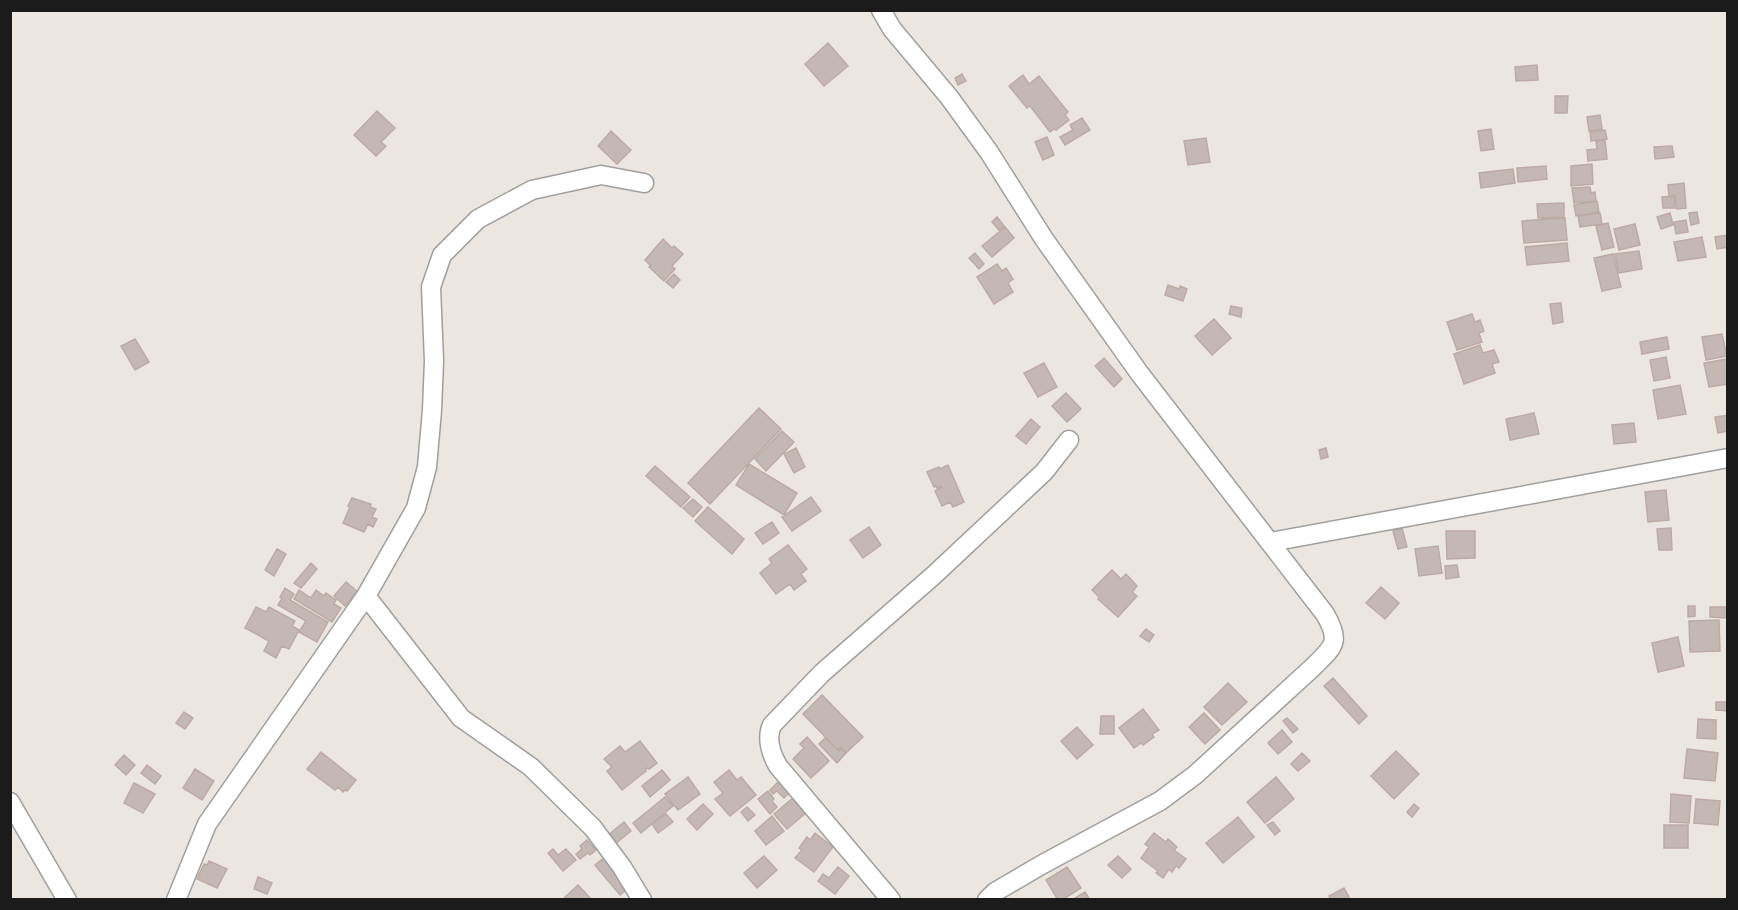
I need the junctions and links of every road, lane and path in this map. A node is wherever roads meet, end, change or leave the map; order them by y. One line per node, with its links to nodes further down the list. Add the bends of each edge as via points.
1 (881, 10): 5 (street, via 891,29 989,152 1044,239 1140,374)
2 (644, 183): 6 (street, via 601,175 532,190 478,219 442,255 431,287 434,361 427,466 416,508)
3 (1069, 440): 11 (street, via 1044,472 822,673 769,732 778,766)
4 (1728, 458): 5 (street)
5 (1271, 542): 12 (street, via 1334,629 1335,639 1329,651 1195,775 1160,801 1043,864)
6 (366, 596): 9 (street, via 207,824); 10 (street, via 462,718 531,767 593,828)
7 (10, 802): 8 (street)
8 (67, 900)
9 (176, 900)
10 (642, 900)
11 (891, 900)
12 (987, 900)

